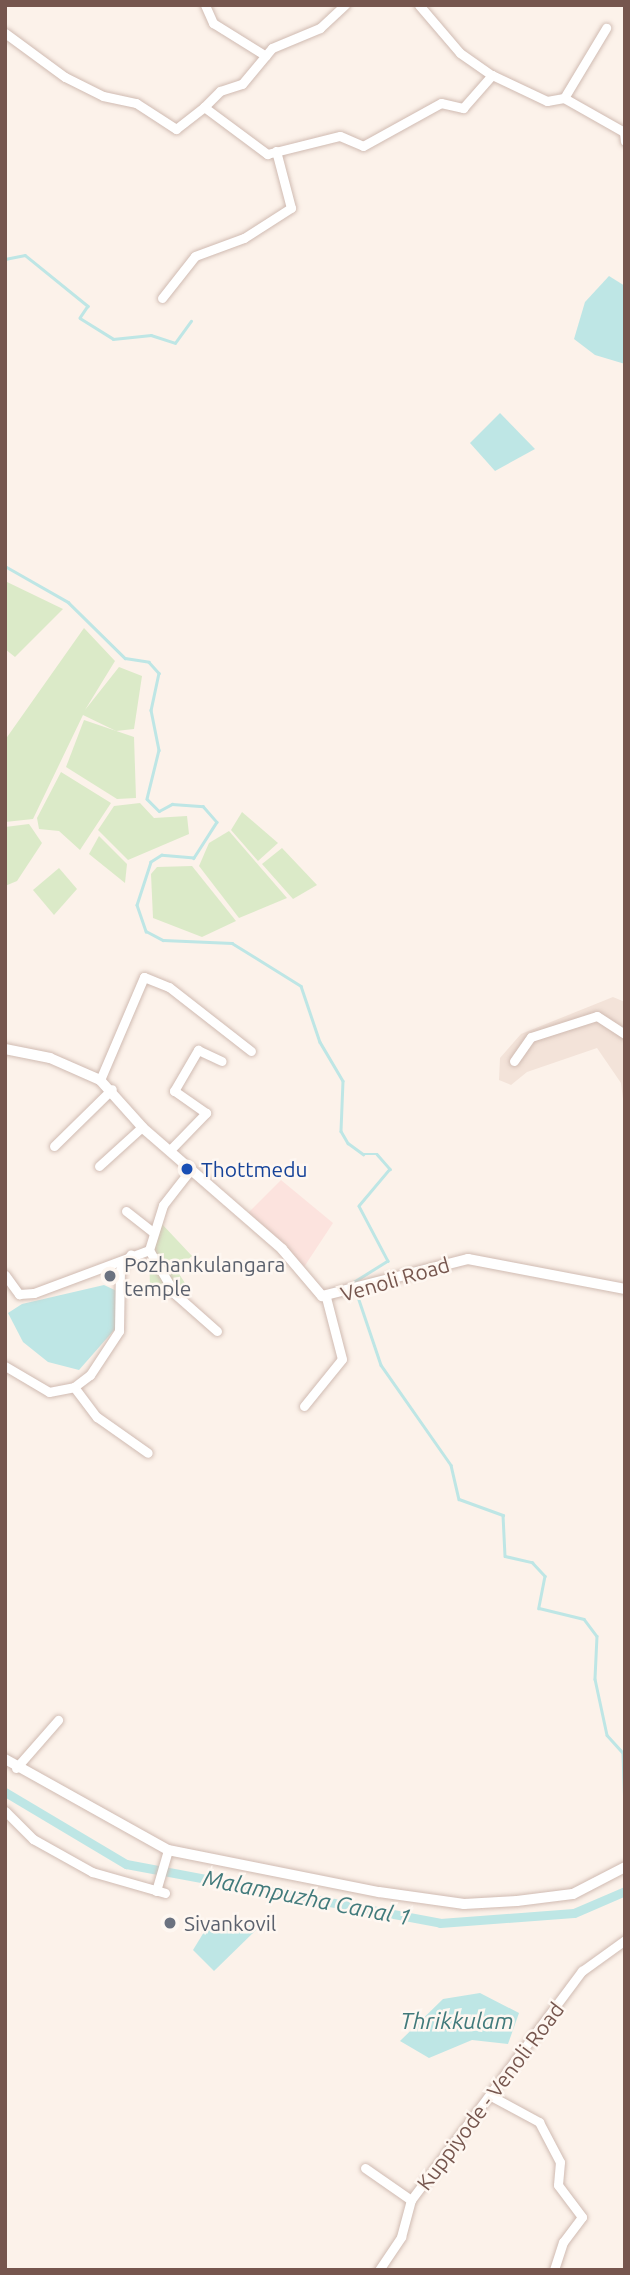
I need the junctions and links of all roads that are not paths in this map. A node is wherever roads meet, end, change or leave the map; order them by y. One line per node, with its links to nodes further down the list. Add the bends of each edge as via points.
1 (205, 5): 6 (street, via 213,23)
2 (345, 5): 6 (street, via 320,28)
3 (419, 5): 7 (street, via 460,53)
4 (607, 28): 8 (street)
5 (5, 33): 9 (street, via 65,78 103,96 136,103 176,129)
6 (266, 56): 9 (street, via 242,84 220,91)
7 (492, 75): 8 (street, via 547,101); 11 (street, via 463,108 441,103 363,146 340,136)
8 (564, 98): 10 (street, via 624,132)
9 (204, 107): 11 (street, via 267,153)
10 (625, 141)
11 (276, 152): 12 (street, via 291,208 244,238 195,256)
12 (162, 298)
13 (625, 1034): 17 (street, via 597,1016 531,1037)
14 (5, 1049): 18 (street, Venoli Road, via 50,1058)
15 (251, 1051): 18 (street, via 169,987 144,977)
16 (222, 1060): 22 (street, via 198,1050 174,1091 206,1113)
17 (514, 1060)
18 (100, 1080): 19 (street, Venoli Road)
19 (112, 1089): 20 (street, Venoli Road); 21 (street)
20 (142, 1127): 22 (street, Venoli Road); 23 (street)
21 (54, 1146)
22 (170, 1150): 24 (street, Venoli Road)
23 (99, 1166)
24 (191, 1169): 26 (street, via 172,1190); 33 (street, Venoli Road)
25 (126, 1211): 26 (street)
26 (153, 1232): 27 (street)
27 (149, 1250): 28 (street); 34 (street, via 175,1294)
28 (131, 1254): 29 (street); 30 (street)
29 (113, 1261): 30 (street); 31 (street, via 34,1293 19,1294)
30 (120, 1270): 37 (street, via 125,1299 111,1352)
31 (5, 1275)
32 (625, 1289): 33 (street, Venoli Road, via 468,1259)
33 (326, 1297): 38 (street, via 342,1359)
34 (217, 1331)
35 (9, 1367): 36 (street); 37 (street, via 49,1392)
36 (5, 1377)
37 (74, 1387): 39 (street, via 97,1417)
38 (304, 1406)
39 (148, 1453)
40 (58, 1720): 42 (street)
41 (5, 1759): 42 (street)
42 (16, 1768): 44 (street)
43 (5, 1811): 44 (street, via 33,1839 92,1872 161,1892)
44 (168, 1850): 45 (street, via 464,1904 573,1894)
45 (625, 1867)
46 (625, 1940): 47 (street, Kuppiyode - Venoli Road, via 582,1971)
47 (491, 2096): 49 (street, Kuppiyode - Venoli Road); 51 (street, via 539,2122 560,2162 558,2185 582,2217 563,2242)
48 (365, 2168): 49 (street)
49 (411, 2200): 50 (street, Kuppiyode - Venoli Road, via 401,2237)
50 (379, 2270)
51 (554, 2270)

